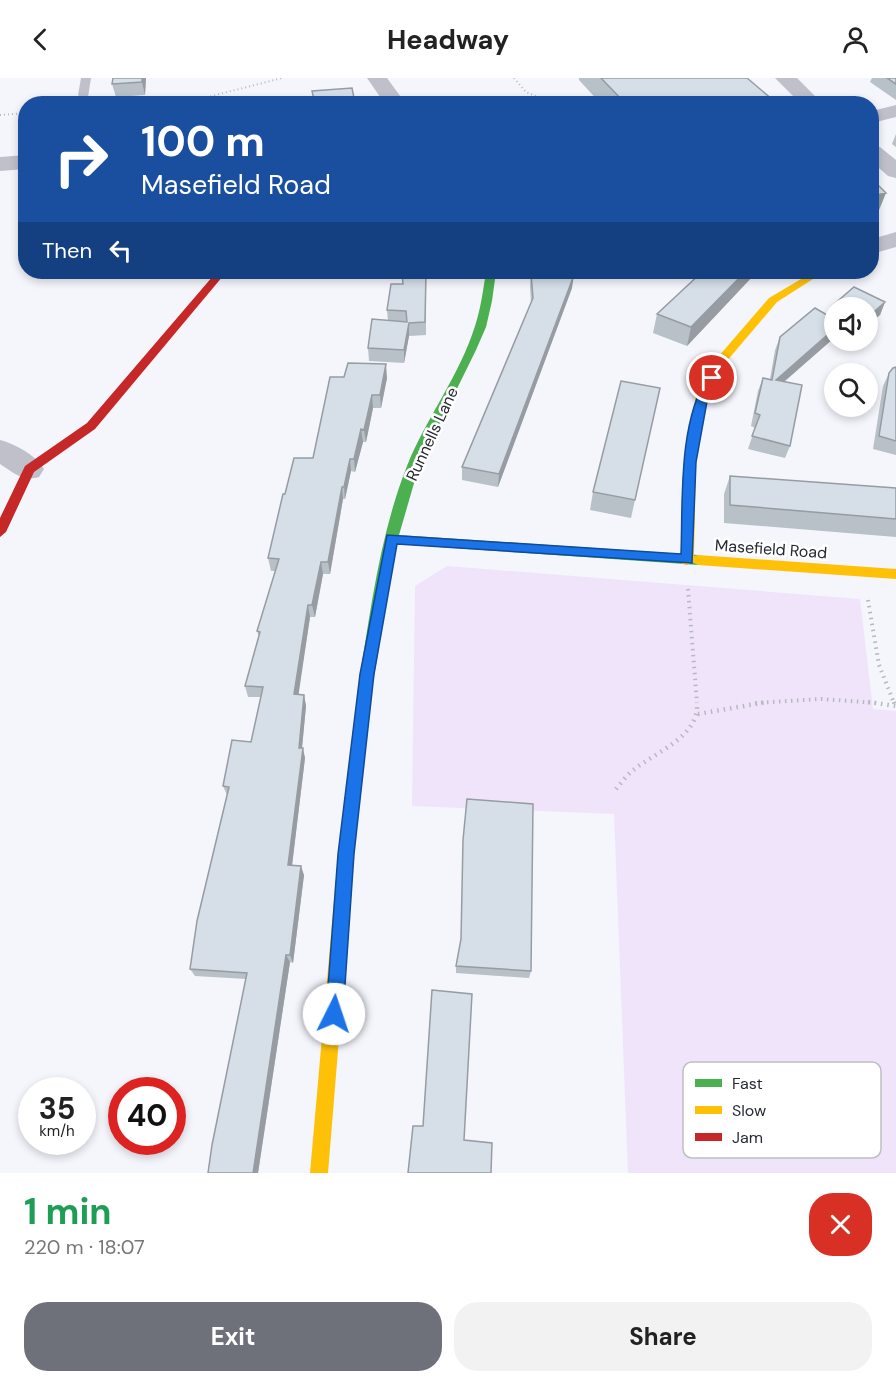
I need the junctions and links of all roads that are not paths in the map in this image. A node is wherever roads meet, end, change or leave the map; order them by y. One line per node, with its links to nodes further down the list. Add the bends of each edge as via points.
1 (86, 78): 4 (lane)
2 (377, 78): 5 (street)
3 (785, 78): 6 (street)
4 (84, 95)
5 (390, 96)
6 (804, 96)
7 (896, 111): 8 (street)
8 (879, 115)
9 (879, 158): 12 (street)
10 (18, 163): 11 (street)
11 (0, 164)
12 (896, 171)
13 (896, 238): 14 (street)
14 (879, 244)
15 (215, 279): 19 (street, via 91,426)
16 (491, 279): 21 (street, Runnells Lane, via 483,326 415,464)
17 (808, 279): 22 (street, via 773,300 722,360 702,396 690,462)
18 (0, 450): 19 (street)
19 (29, 469): 20 (street)
20 (0, 532)
21 (392, 538): 22 (street, Masefield Road); 24 (street, Runnells Lane, via 367,674 347,843)
22 (687, 560): 23 (street, Masefield Road)
23 (896, 574)
24 (319, 1173)

